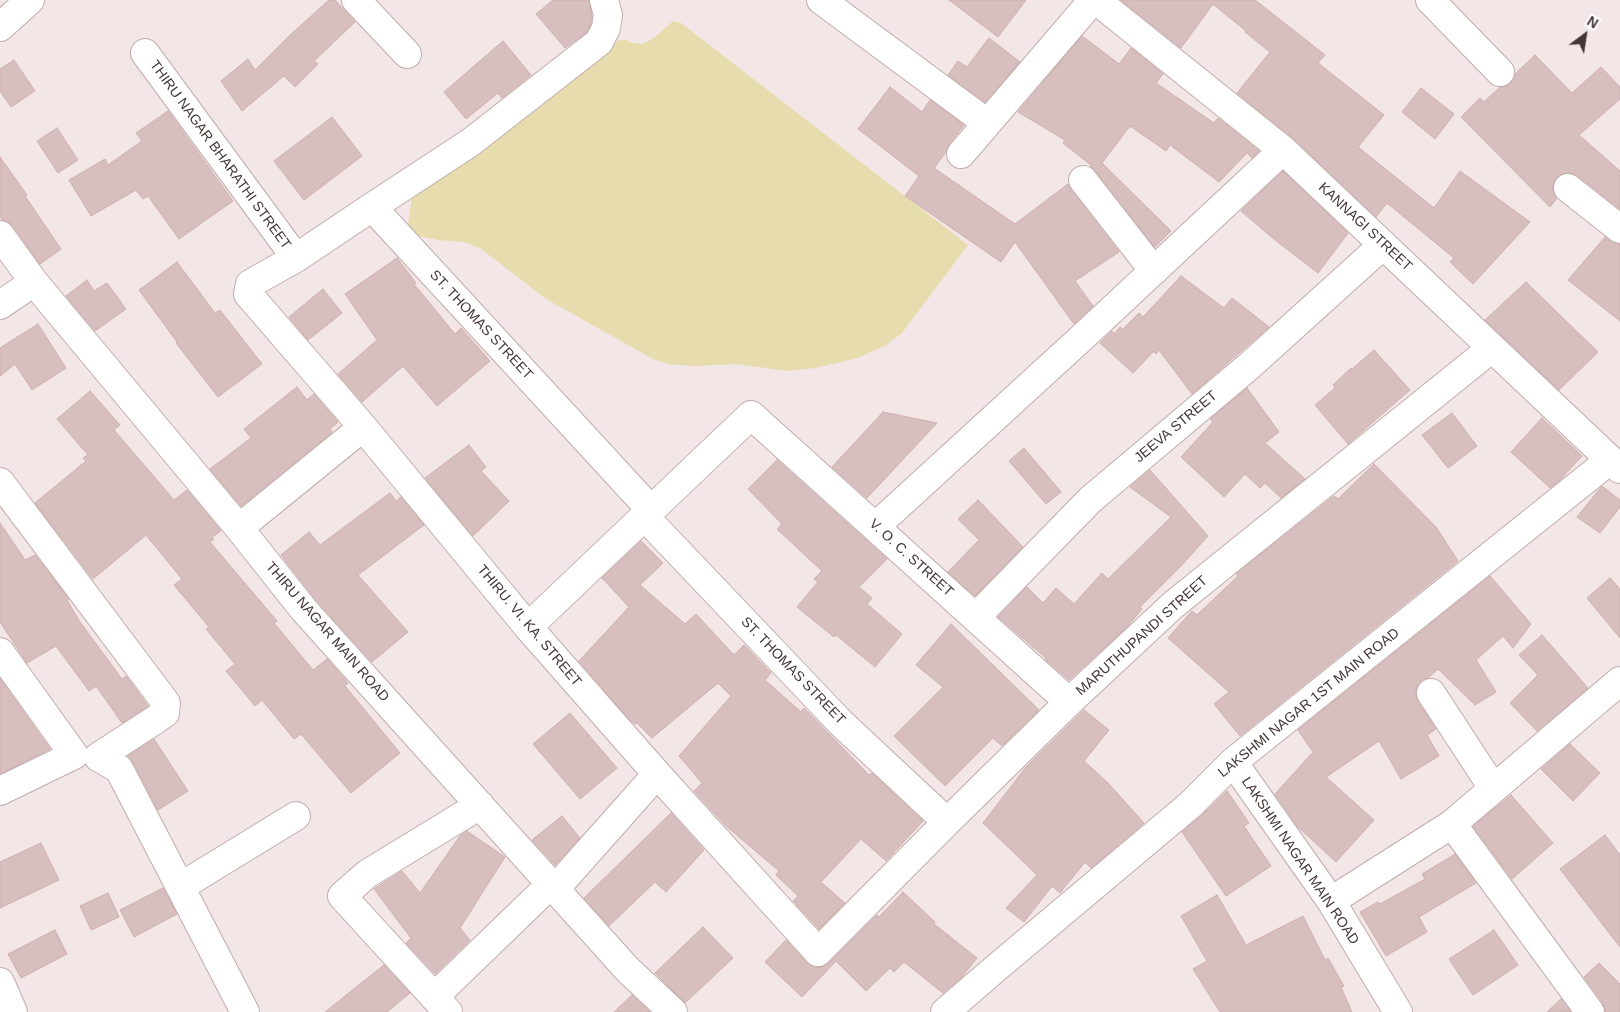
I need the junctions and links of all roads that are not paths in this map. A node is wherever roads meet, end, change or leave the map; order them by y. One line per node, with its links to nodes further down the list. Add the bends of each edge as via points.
1 (356, 0): 7 (street)
2 (604, 0): 14 (street, via 608,15 599,42 470,142)
3 (821, 0): 9 (street)
4 (1430, 0): 8 (street)
5 (1098, 1): 9 (street); 10 (street, KANNAGI STREET)
6 (145, 53): 18 (street, THIRU NAGAR BHARATHI STREET)
7 (407, 54)
8 (1500, 72)
9 (987, 123): 11 (street)
10 (1283, 150): 17 (street, KANNAGI STREET); 19 (street)
11 (962, 154)
12 (1083, 180): 19 (street)
13 (1568, 188): 15 (street)
14 (372, 207): 18 (street); 26 (street, ST. THOMAS STREET)
15 (1620, 229)
16 (0, 235): 20 (street, THIRU NAGAR MAIN ROAD)
17 (1383, 245): 22 (street, KANNAGI STREET); 29 (street, JEEVA STREET, via 1248,367 1090,500)
18 (296, 258): 23 (street, THIRU. VI. KA. STREET, via 250,284 248,294)
19 (1154, 271): 27 (street)
20 (34, 282): 21 (street); 28 (street, THIRU NAGAR MAIN ROAD)
21 (0, 305)
22 (1492, 348): 24 (street, KANNAGI STREET); 34 (street, MARUTHUPANDI STREET, via 1173,605)
23 (363, 427): 28 (street); 30 (street, THIRU. VI. KA. STREET)
24 (1615, 464): 35 (street, LAKSHMI NAGAR 1ST MAIN ROAD)
25 (0, 482): 43 (street, via 166,703 160,716 98,757 119,769)
26 (647, 513): 27 (street, V. O. C. STREET, via 752,415); 30 (street); 41 (street, ST. THOMAS STREET, via 841,723)
27 (876, 526): 29 (street, V. O. C. STREET)
28 (240, 528): 39 (street, THIRU NAGAR MAIN ROAD, via 304,610)
29 (976, 617): 34 (street, V. O. C. STREET)
30 (528, 627): 36 (street, THIRU. VI. KA. STREET)
31 (0, 652): 38 (street, via 74,755)
32 (1620, 681): 37 (street)
33 (1431, 693): 37 (street)
34 (1069, 702): 41 (street, MARUTHUPANDI STREET)
35 (1233, 762): 45 (street, LAKSHMI NAGAR MAIN ROAD); 52 (street, LAKSHMI NAGAR 1ST MAIN ROAD, via 1190,805)
36 (657, 774): 44 (street); 46 (street, THIRU. VI. KA. STREET)
37 (1493, 788): 42 (street)
38 (0, 791)
39 (480, 805): 44 (street, THIRU NAGAR MAIN ROAD); 48 (street, via 367,874 342,896)
40 (296, 816): 43 (street)
41 (947, 822): 46 (street, MARUTHUPANDI STREET)
42 (1452, 824): 45 (street); 54 (street)
43 (180, 887): 50 (street)
44 (553, 887): 48 (street); 51 (street, THIRU NAGAR MAIN ROAD, via 628,970)
45 (1331, 902): 53 (street, LAKSHMI NAGAR MAIN ROAD)
46 (818, 952)
47 (0, 982): 49 (street)
48 (441, 1005)
49 (13, 1012)
50 (245, 1012)
51 (673, 1012)
52 (945, 1012)
53 (1398, 1012)
54 (1590, 1012)

